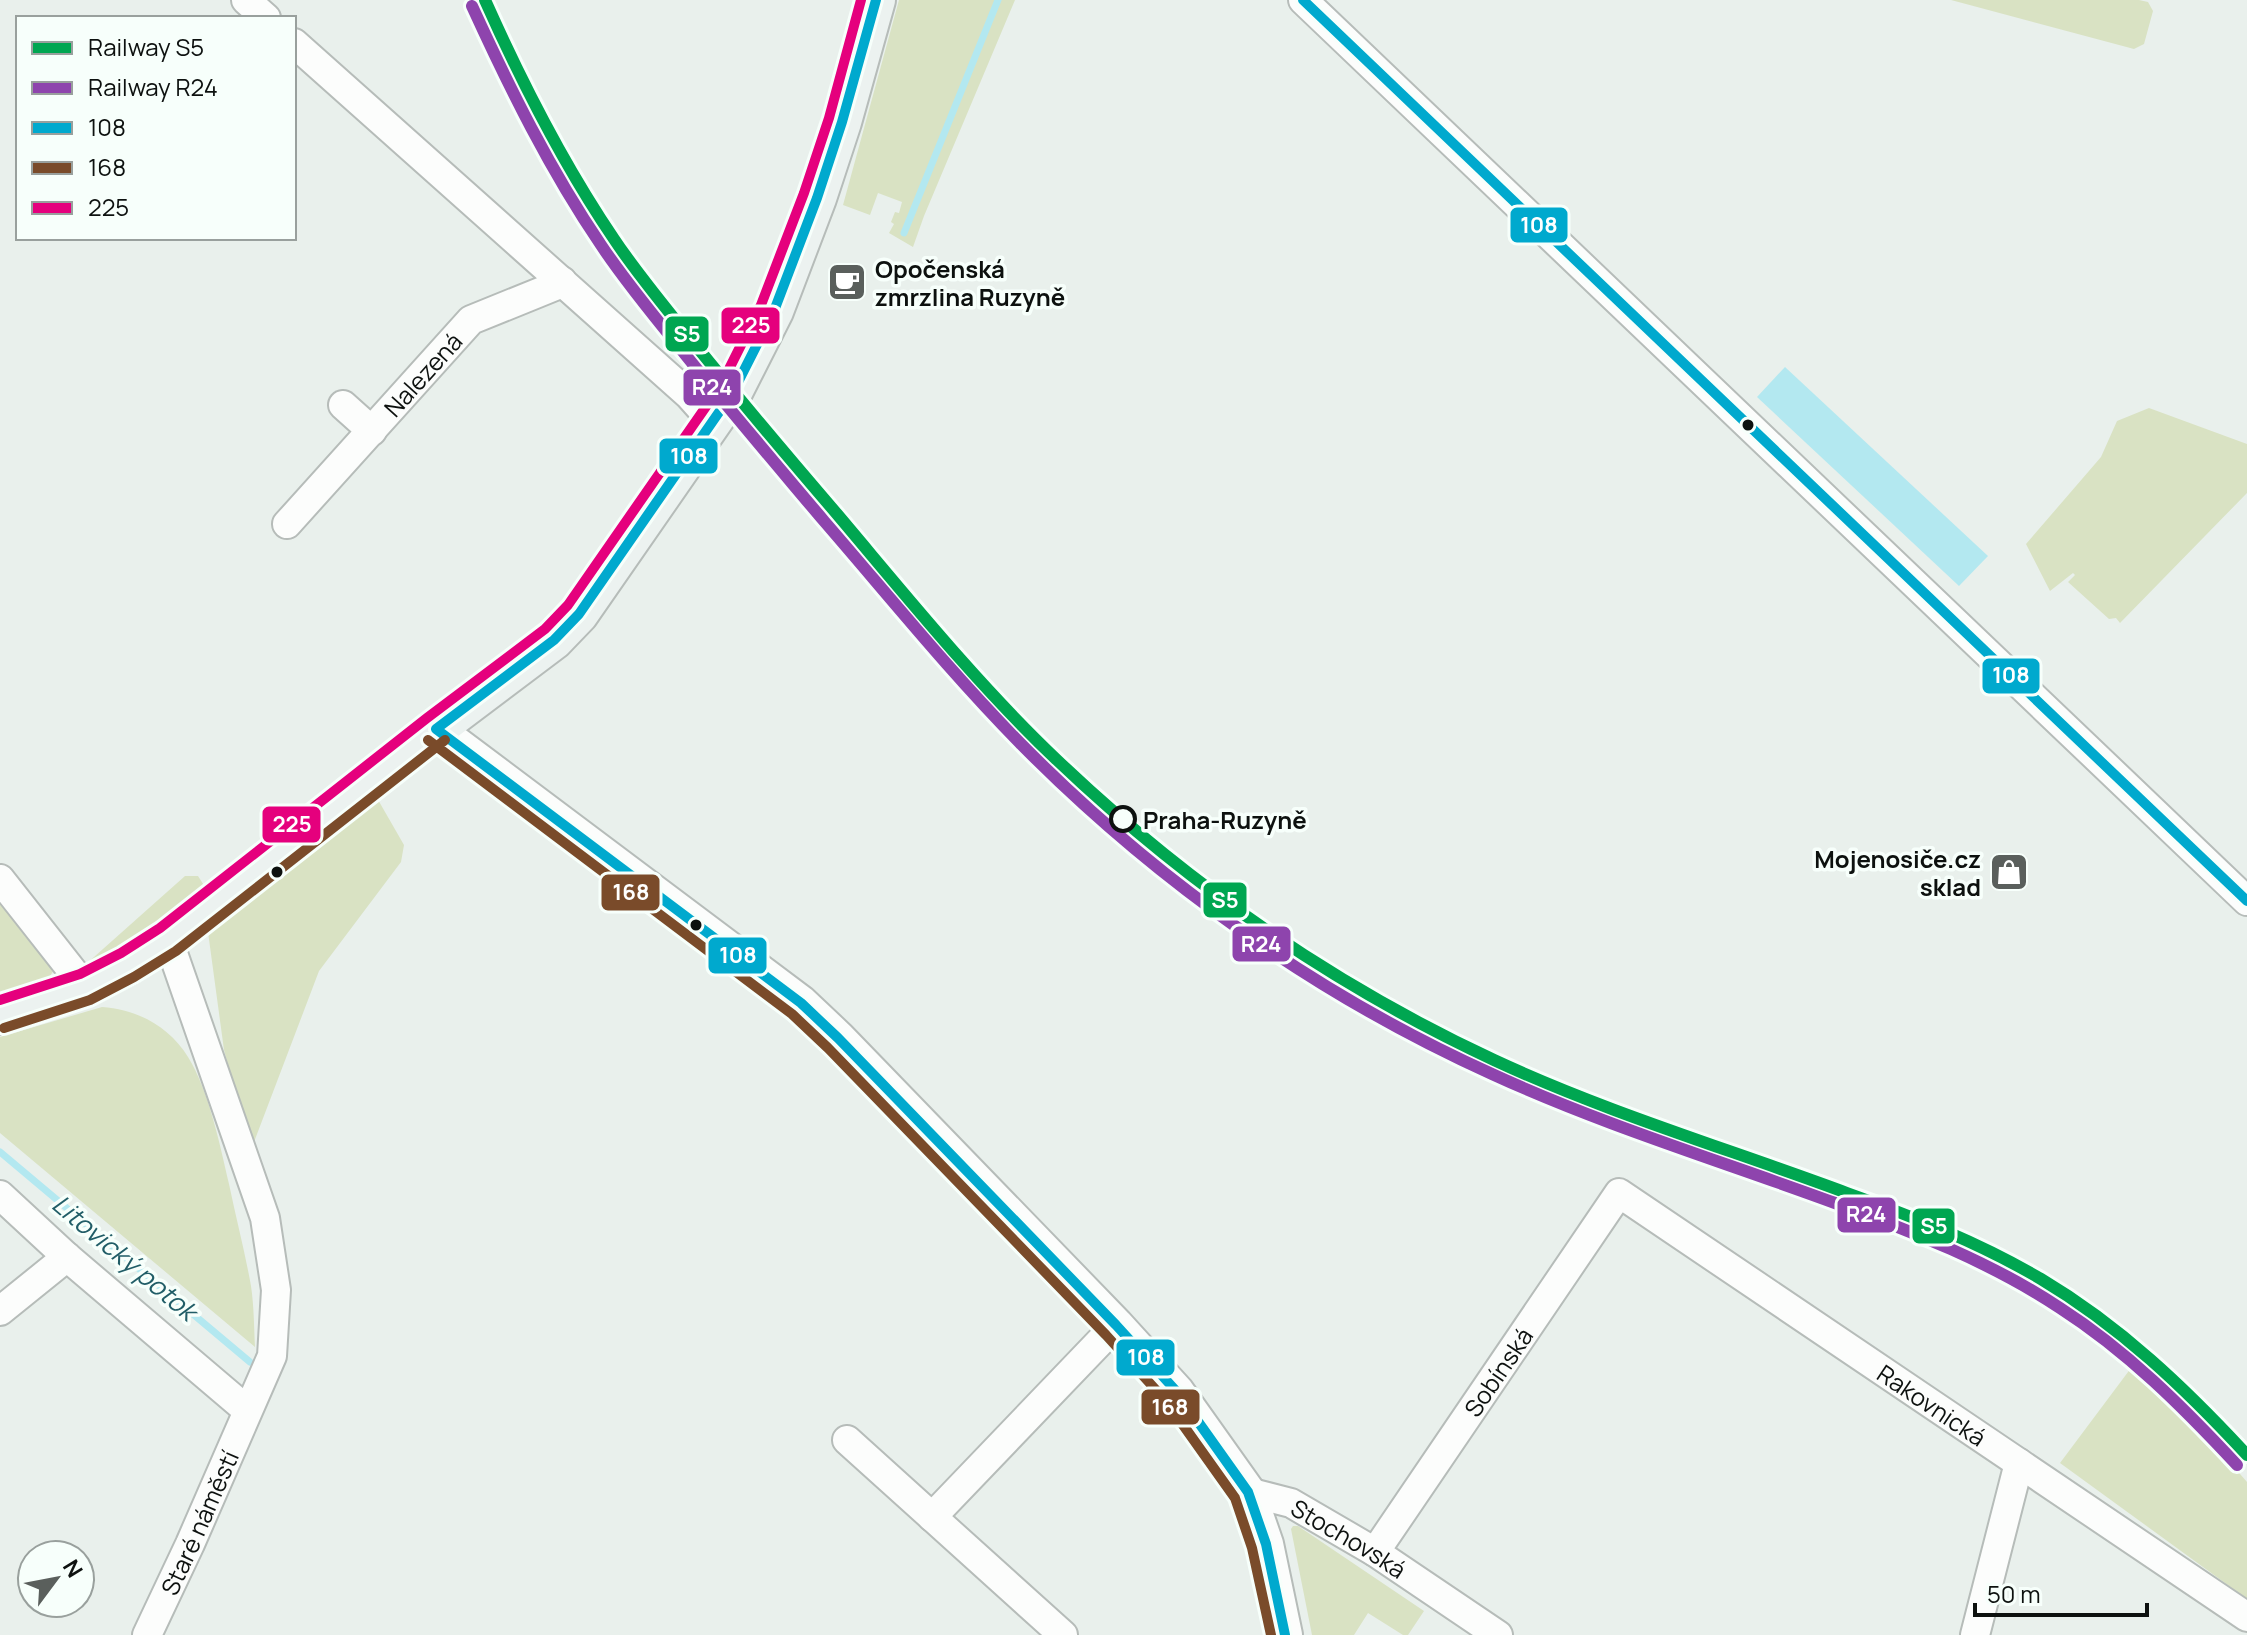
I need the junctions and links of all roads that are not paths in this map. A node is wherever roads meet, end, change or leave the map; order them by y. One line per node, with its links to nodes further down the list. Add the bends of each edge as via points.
1 (246, 0): 4 (street)
2 (876, 0): 8 (main road, via 842,122 774,311)
3 (1303, 0): 13 (street)
4 (264, 16)
5 (296, 45): 6 (street)
6 (562, 281): 8 (street); 9 (street, Nalezená, via 471,320)
7 (343, 405): 9 (street, Nalezená)
8 (713, 422): 11 (main road, via 568,627)
9 (372, 431): 10 (street, Nalezená)
10 (287, 524)
11 (436, 729): 14 (main road); 21 (street, via 801,1003)
12 (0, 879): 15 (street)
13 (2247, 901)
14 (168, 939): 15 (main road); 22 (street, Staré náměstí, via 265,1218 276,1290 272,1356)
15 (85, 987): 16 (main road)
16 (0, 1015)
17 (1619, 1193): 24 (street, Rakovnická); 27 (street, Sobínská)
18 (0, 1195): 19 (street)
19 (67, 1257): 20 (street); 22 (street)
20 (0, 1311)
21 (1116, 1325): 25 (street, via 1177,1392); 26 (street)
22 (247, 1410): 29 (street, Staré náměstí)
23 (847, 1440): 26 (street)
24 (2019, 1463): 28 (street, Rakovnická); 33 (street)
25 (1248, 1492): 27 (street, Stochovská, via 1291,1503); 31 (street, via 1266,1544)
26 (932, 1517): 30 (street)
27 (1375, 1552): 32 (street, Stochovská)
28 (2247, 1617)
29 (147, 1635)
30 (1063, 1635)
31 (1285, 1635)
32 (1498, 1635)
33 (1975, 1635)

